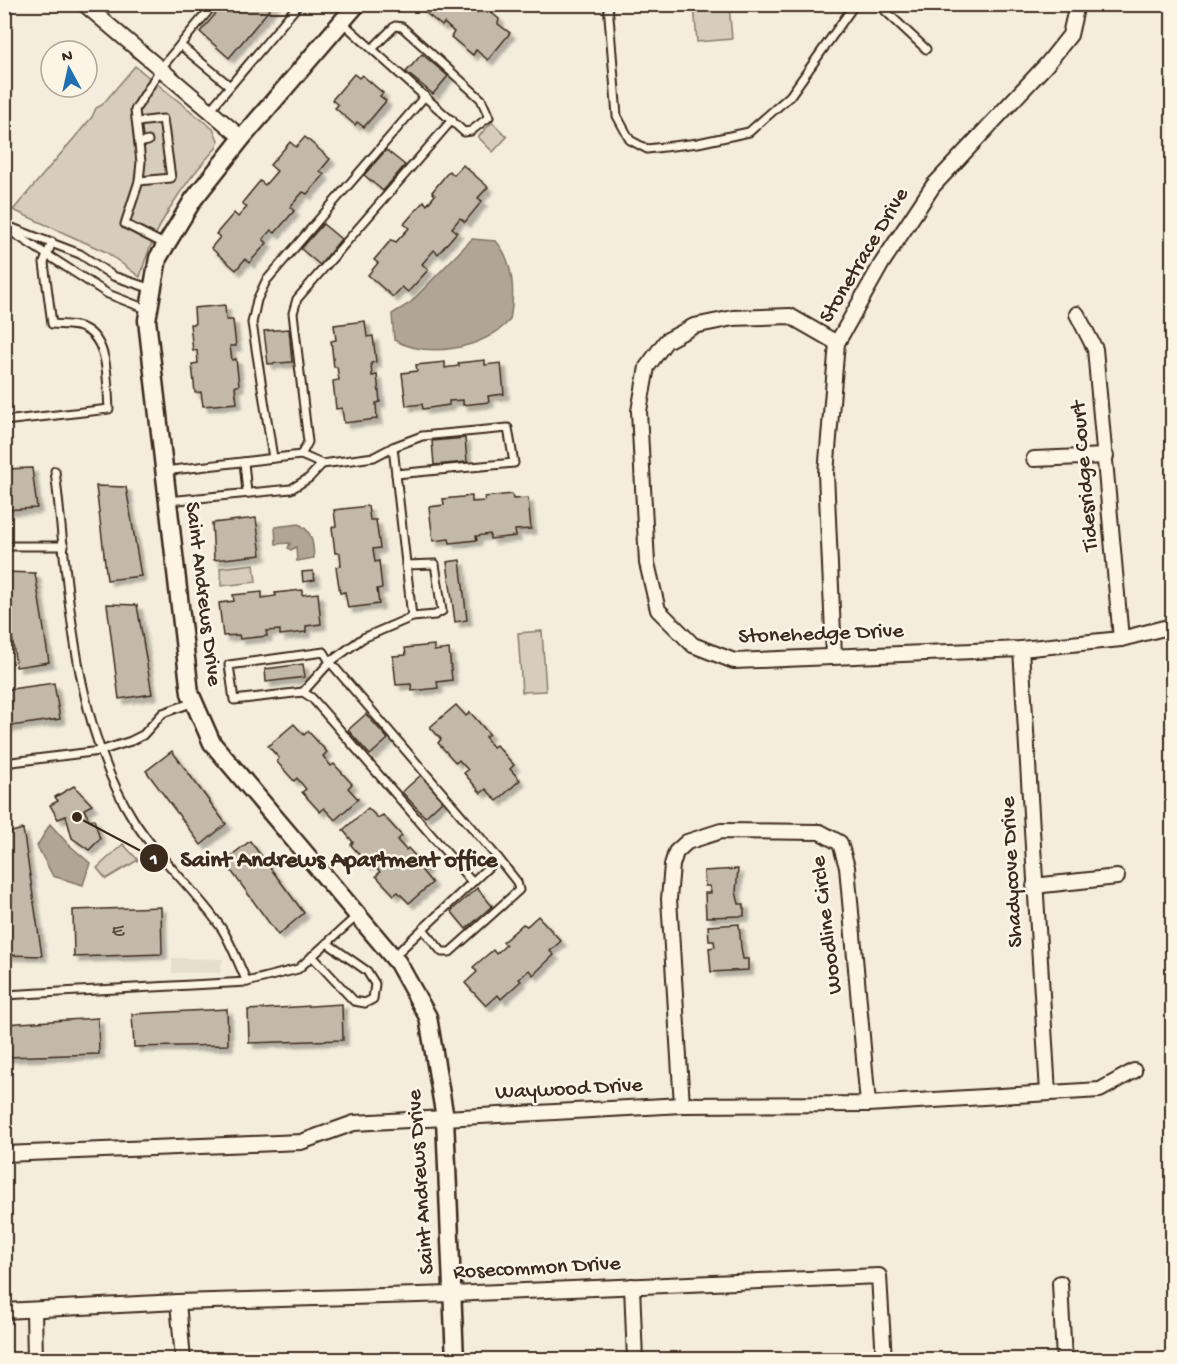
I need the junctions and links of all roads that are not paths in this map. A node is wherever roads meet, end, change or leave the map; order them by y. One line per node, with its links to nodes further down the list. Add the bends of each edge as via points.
1 (84, 4): 13 (street)
2 (214, 4): 10 (lane)
3 (299, 4): 14 (lane)
4 (357, 4): 9 (street, Saint Andrews Drive)
5 (608, 4): 6 (lane, via 617,116 630,140 647,149 698,144 748,132 790,96)
6 (855, 4)
7 (878, 4): 12 (lane)
8 (1077, 4): 32 (street, Stonetrace Drive, via 1070,35 933,186 882,263)
9 (342, 22): 11 (lane); 19 (street, Saint Andrews Drive)
10 (180, 45): 13 (lane); 14 (lane)
11 (372, 49): 15 (lane); 17 (lane, via 395,26 402,27 482,99 489,114 471,131 464,132)
12 (926, 49)
13 (161, 68): 16 (street); 18 (lane, via 135,110)
14 (230, 86): 16 (lane)
15 (425, 96): 17 (lane); 37 (lane, via 266,281 257,300 252,323)
16 (210, 110): 19 (street)
17 (452, 120): 35 (lane, via 297,299 293,313 308,442)
18 (137, 122): 21 (lane); 24 (lane, via 163,119 165,159 171,178)
19 (242, 138): 27 (street, Saint Andrews Drive, via 193,200)
20 (148, 141): 21 (lane)
21 (139, 143): 23 (lane)
22 (150, 161): 23 (lane)
23 (141, 162): 24 (lane)
24 (139, 181): 27 (lane, via 125,224)
25 (4, 226): 26 (lane); 28 (lane)
26 (52, 242): 28 (lane); 29 (lane, via 98,264 113,276)
27 (166, 245): 29 (street, Saint Andrews Drive, via 158,258)
28 (47, 255): 30 (lane, via 108,294); 33 (lane, via 44,263 52,324 85,329 98,341 104,356 109,409)
29 (152, 289): 30 (street, Saint Andrews Drive)
30 (149, 310): 42 (street, Saint Andrews Drive)
31 (1077, 314): 36 (street, Tidesridge Court, via 1095,349)
32 (837, 343): 53 (street, Stonetrace Drive, via 826,473); 53 (street, Stonehedge Drive, via 790,316 733,318 694,326 666,341 646,367 639,411 647,562 658,610 693,645 734,661)
33 (4, 421)
34 (393, 447): 40 (lane, via 374,457); 43 (lane); 43 (lane, via 422,436 508,428 514,463)
35 (301, 455): 37 (lane); 40 (lane)
36 (1106, 456): 38 (street); 51 (street, Tidesridge Court)
37 (273, 459): 39 (lane)
38 (1034, 459)
39 (244, 462): 42 (lane); 44 (lane)
40 (322, 464): 44 (lane, via 291,489)
41 (55, 471): 47 (lane)
42 (164, 471): 45 (street, Saint Andrews Drive)
43 (396, 474): 48 (lane)
44 (247, 493): 45 (lane)
45 (168, 501): 56 (street, Saint Andrews Drive)
46 (4, 546): 47 (lane)
47 (64, 546): 57 (lane, via 79,666 89,721)
48 (406, 565): 49 (lane); 49 (lane, via 435,564 442,611)
49 (412, 617): 54 (lane, via 363,638)
50 (1173, 626): 51 (street, Stonehedge Drive)
51 (1121, 639): 52 (street, Stonehedge Drive)
52 (1021, 649): 53 (street, Stonehedge Drive); 62 (street, Shadycove Drive)
53 (834, 656)
54 (330, 662): 55 (lane); 55 (lane, via 324,652 229,665 234,700); 59 (lane)
55 (303, 692): 61 (lane)
56 (194, 702): 57 (lane, via 163,714 143,735); 63 (street, Saint Andrews Drive, via 212,743)
57 (100, 751): 58 (lane); 68 (lane, via 133,820 222,929)
58 (4, 764)
59 (498, 858): 61 (lane); 64 (lane, via 518,882 519,890 450,952 442,952)
60 (1117, 878): 62 (street)
61 (472, 882): 64 (lane)
62 (1034, 886): 71 (street, Shadycove Drive)
63 (358, 915): 65 (lane); 67 (street, Saint Andrews Drive)
64 (423, 929): 67 (lane)
65 (327, 943): 66 (lane); 66 (lane, via 367,971 375,984 373,999 365,1003 354,1001)
66 (312, 956): 68 (lane, via 298,969)
67 (393, 957): 74 (street, Saint Andrews Drive, via 428,1017)
68 (248, 982): 69 (lane)
69 (4, 995)
70 (1134, 1071): 71 (street, Waywood Drive, via 1100,1090)
71 (1048, 1093): 72 (street, Waywood Drive)
72 (868, 1104): 73 (street, Waywood Drive); 73 (street, Woodline Circle, via 847,867 840,843 819,832 721,831 687,842 676,852 672,865 669,899)
73 (682, 1105): 74 (street, Waywood Drive)
74 (444, 1118): 75 (street, Waywood Drive, via 354,1123 301,1142); 78 (street, Saint Andrews Drive)
75 (4, 1154)
76 (1060, 1283): 87 (street)
77 (633, 1286): 78 (street, Rosecommon Drive); 85 (street); 86 (street, Rosecommon Drive, via 879,1276)
78 (452, 1294): 79 (street, Rosecommon Drive); 84 (street, Saint Andrews Drive)
79 (178, 1302): 81 (street, Rosecommon Drive); 83 (street)
80 (4, 1311): 81 (street, Rosecommon Drive)
81 (34, 1311): 82 (street)
82 (35, 1359)
83 (183, 1359)
84 (455, 1359)
85 (635, 1359)
86 (884, 1359)
87 (1064, 1359)

